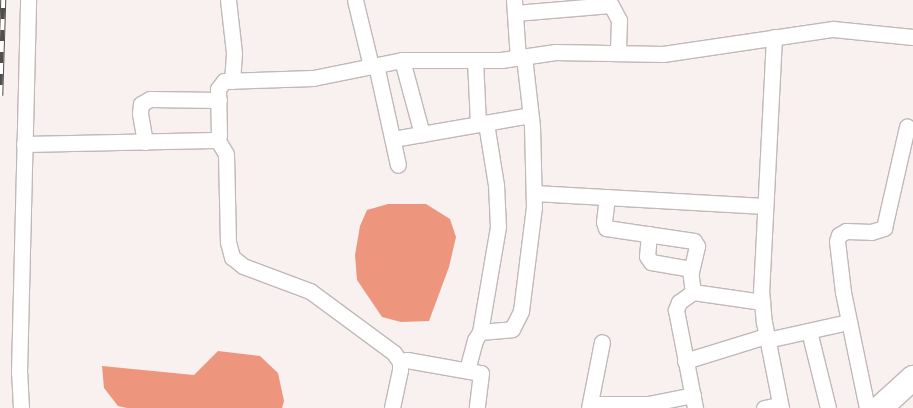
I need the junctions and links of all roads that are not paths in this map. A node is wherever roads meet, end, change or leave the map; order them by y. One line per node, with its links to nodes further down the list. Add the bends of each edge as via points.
1 (28, 0): 21 (street)
2 (228, 0): 12 (street, via 234,53)
3 (355, 0): 11 (street)
4 (514, 7): 7 (street, via 611,5 619,20); 8 (street)
5 (774, 37): 6 (street, via 833,29); 7 (street, via 673,53); 25 (street)
6 (913, 37)
7 (618, 53): 8 (street, via 555,52)
8 (521, 57): 10 (street); 14 (street)
9 (402, 60): 10 (street); 11 (street); 17 (street)
10 (475, 60): 15 (street)
11 (374, 66): 12 (street, via 313,78); 19 (street)
12 (232, 81): 13 (street, via 220,84)
13 (218, 100): 18 (street); 20 (street, via 150,100 141,104)
14 (530, 115): 15 (street); 23 (street)
15 (482, 124): 17 (street); 32 (street, via 496,185 498,227)
16 (907, 127): 30 (street, via 884,228 878,231 846,231 839,235)
17 (422, 134): 19 (street)
18 (217, 139): 20 (street); 36 (street, via 226,154 228,242 232,257 243,266 310,291 394,353)
19 (393, 139): 22 (street)
20 (145, 142): 21 (street)
21 (24, 144): 42 (street)
22 (398, 165)
23 (534, 193): 24 (street); 32 (street, via 533,223 518,321 512,329)
24 (607, 197): 25 (street); 26 (street, via 606,228)
25 (765, 206): 29 (street)
26 (649, 234): 27 (street, via 647,256 651,262); 27 (street, via 694,241 697,246)
27 (691, 271): 28 (street)
28 (693, 292): 29 (street); 35 (street, via 679,302 676,310)
29 (762, 302): 33 (street)
30 (848, 322): 31 (street); 47 (street)
31 (809, 330): 33 (street); 46 (street)
32 (480, 332): 37 (street)
33 (767, 338): 35 (street); 41 (street)
34 (602, 342): 40 (street)
35 (685, 361): 39 (street)
36 (400, 362): 37 (street, via 407,360); 43 (street)
37 (468, 370): 44 (street, via 482,374)
38 (913, 378): 48 (main road)
39 (694, 402): 40 (street)
40 (589, 406)
41 (781, 406): 45 (street)
42 (21, 408)
43 (392, 408)
44 (477, 408)
45 (764, 408)
46 (828, 408)
47 (867, 408)
48 (880, 408)

